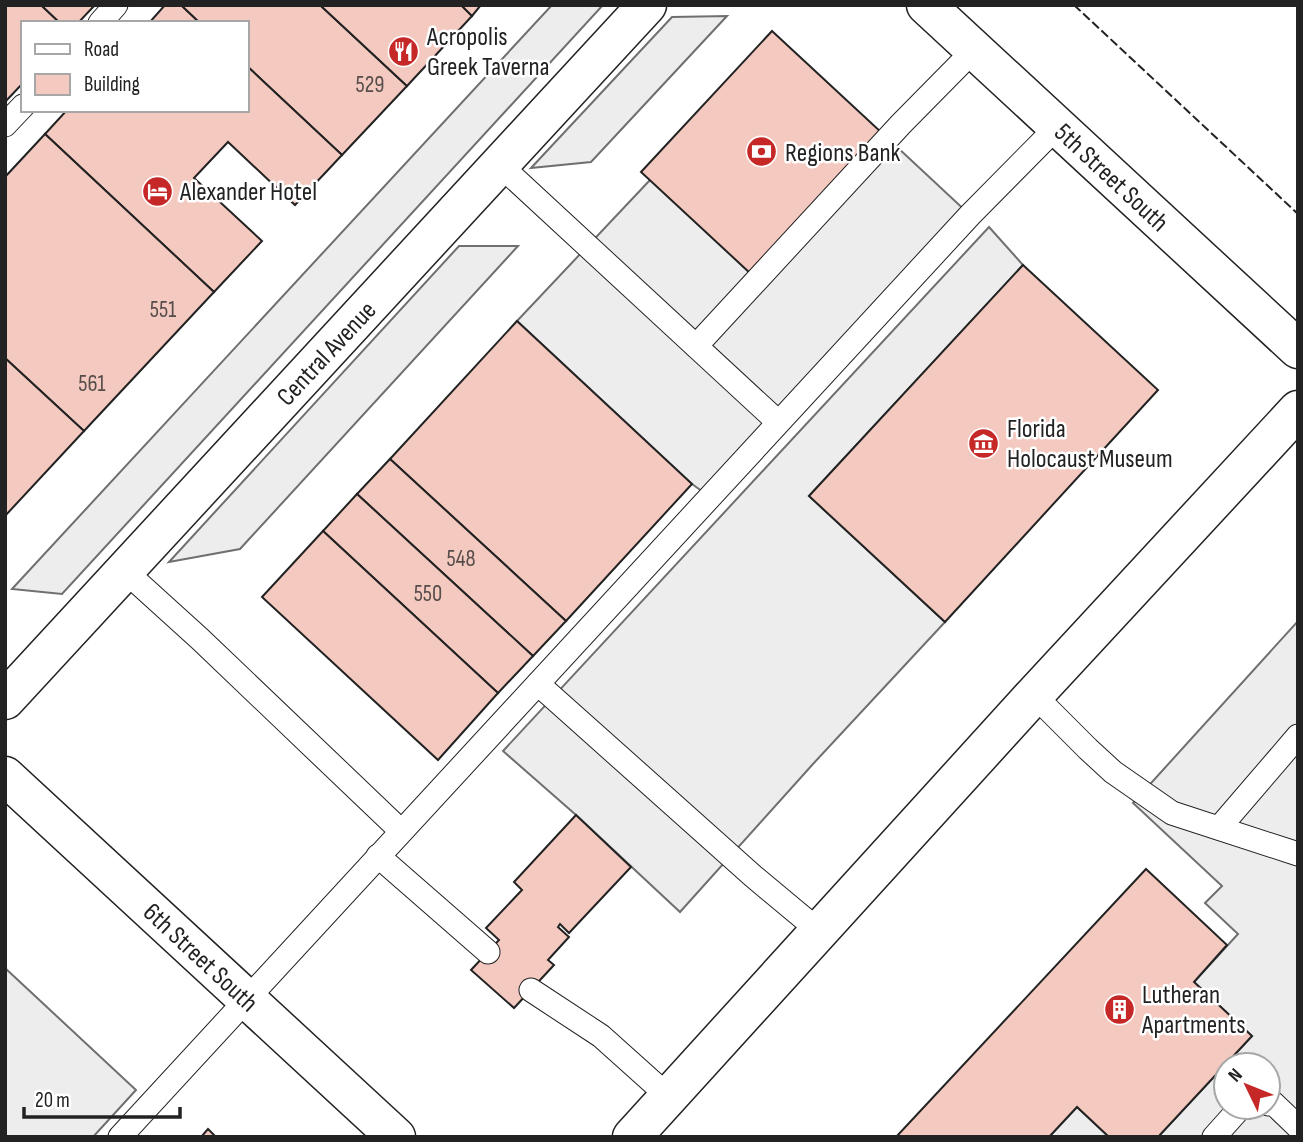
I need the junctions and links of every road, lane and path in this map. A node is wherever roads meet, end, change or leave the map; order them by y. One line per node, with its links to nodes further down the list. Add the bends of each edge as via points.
1 (116, 5): 4 (lane)
2 (647, 5): 9 (street, Central Avenue)
3 (926, 5): 5 (street, 5th Street South)
4 (102, 21)
5 (974, 50): 8 (street, 5th Street South); 10 (lane)
6 (21, 108): 7 (lane)
7 (5, 125)
8 (1057, 127): 11 (street, 5th Street South); 13 (lane)
9 (499, 165): 10 (lane); 14 (street, Central Avenue)
10 (696, 346): 13 (lane)
11 (1298, 349)
12 (1298, 410): 16 (street)
13 (778, 422): 15 (lane)
14 (125, 570): 17 (street, Central Avenue); 21 (lane)
15 (538, 684): 21 (lane); 24 (lane)
16 (1034, 695): 20 (lane, via 1113,772 1172,813); 24 (street)
17 (5, 701)
18 (1298, 736): 20 (lane)
19 (5, 776): 27 (street, 6th Street South)
20 (1219, 828): 22 (lane)
21 (401, 831): 23 (lane)
22 (1298, 854)
23 (378, 856): 25 (lane); 27 (lane)
24 (819, 931): 28 (street)
25 (488, 952)
26 (531, 990): 28 (lane, via 601,1036)
27 (246, 999): 32 (lane); 33 (street, 6th Street South)
28 (669, 1097): 34 (street)
29 (1282, 1112): 31 (lane)
30 (1228, 1121): 35 (lane)
31 (1298, 1127)
32 (120, 1137)
33 (396, 1137)
34 (632, 1137)
35 (1214, 1137)

